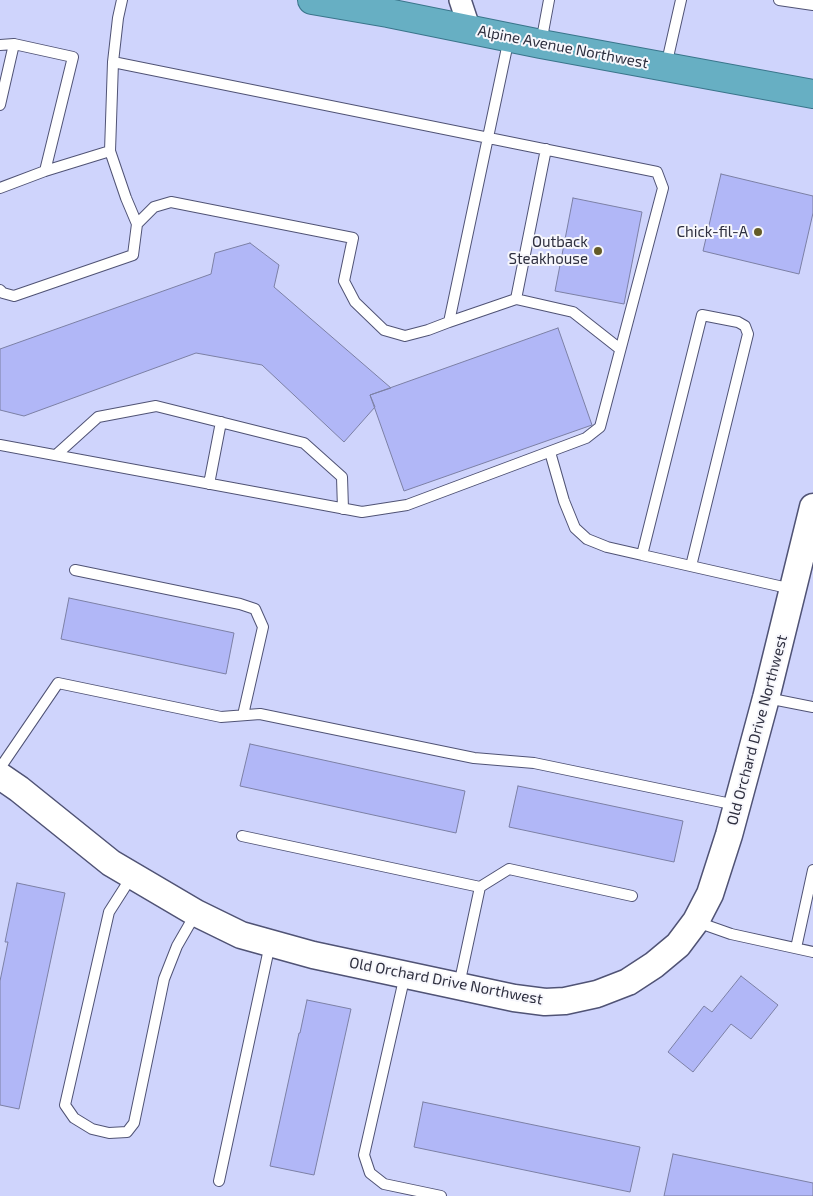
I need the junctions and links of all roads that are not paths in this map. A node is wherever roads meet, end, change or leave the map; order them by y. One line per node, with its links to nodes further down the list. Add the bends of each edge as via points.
1 (122, 0): 14 (lane)
2 (312, 0): 8 (highway, Alpine Avenue Northwest)
3 (460, 0): 9 (street)
4 (549, 0): 12 (lane)
5 (680, 0): 15 (lane)
6 (779, 0): 7 (lane)
7 (813, 5)
8 (392, 6): 9 (highway, Alpine Avenue Northwest)
9 (470, 30): 10 (highway, Alpine Avenue Northwest)
10 (509, 37): 12 (highway, Alpine Avenue Northwest); 18 (lane)
11 (14, 44): 13 (lane); 17 (lane); 21 (lane, via 73,57)
12 (541, 44): 15 (highway, Alpine Avenue Northwest)
13 (0, 45)
14 (113, 62): 18 (lane); 20 (lane)
15 (666, 67): 16 (highway, Alpine Avenue Northwest)
16 (813, 94)
17 (0, 106)
18 (488, 138): 19 (lane); 26 (lane)
19 (546, 149): 25 (lane); 27 (lane, via 657,172 663,188)
20 (110, 151): 21 (lane); 23 (lane)
21 (45, 172): 22 (lane)
22 (0, 188)
23 (137, 224): 24 (lane, via 134,255 14,296); 26 (lane, via 154,207 171,202 353,238 344,281 355,302 384,330 405,336)
24 (0, 290)
25 (516, 299): 26 (lane); 27 (lane, via 573,312)
26 (449, 322)
27 (620, 349): 30 (lane, via 600,427 586,438)
28 (221, 422): 31 (lane, via 156,406 98,417); 32 (lane); 34 (lane, via 304,443 342,477)
29 (0, 444): 31 (lane)
30 (550, 452): 34 (lane, via 407,505 362,512); 35 (lane, via 575,528 587,539)
31 (56, 455): 32 (lane)
32 (209, 484): 34 (lane)
33 (813, 507): 38 (street, Old Orchard Drive Northwest)
34 (343, 509)
35 (642, 554): 36 (lane); 36 (lane, via 702,315 738,322 745,326 748,334)
36 (691, 566): 38 (lane)
37 (75, 570): 41 (lane, via 240,604 255,610 263,627)
38 (793, 590): 39 (street, Old Orchard Drive Northwest)
39 (766, 698): 40 (lane); 44 (street, Old Orchard Drive Northwest)
40 (813, 707)
41 (243, 715): 42 (lane, via 222,717 58,683); 44 (lane, via 260,714 474,758 534,762)
42 (0, 768)
43 (0, 776): 47 (street, Old Orchard Drive Northwest)
44 (737, 805): 51 (street, Old Orchard Drive Northwest, via 710,894)
45 (242, 836): 48 (lane)
46 (813, 870): 53 (lane)
47 (132, 875): 50 (street, Old Orchard Drive Northwest); 50 (lane, via 109,912 65,1105 74,1118 92,1129 109,1133 127,1132 134,1123 164,979 177,946)
48 (480, 887): 49 (lane, via 509,869); 56 (lane)
49 (632, 896)
50 (196, 913): 52 (street, Old Orchard Drive Northwest, via 241,935)
51 (696, 921): 53 (lane, via 732,934); 56 (street, Old Orchard Drive Northwest, via 678,945 654,965 628,982 597,994 545,1002)
52 (270, 943): 55 (street, Old Orchard Drive Northwest); 57 (lane)
53 (796, 948): 54 (lane)
54 (813, 952)
55 (405, 974): 56 (street, Old Orchard Drive Northwest); 58 (lane, via 364,1155 370,1173 384,1184)
56 (459, 986)
57 (220, 1181)
58 (440, 1196)

